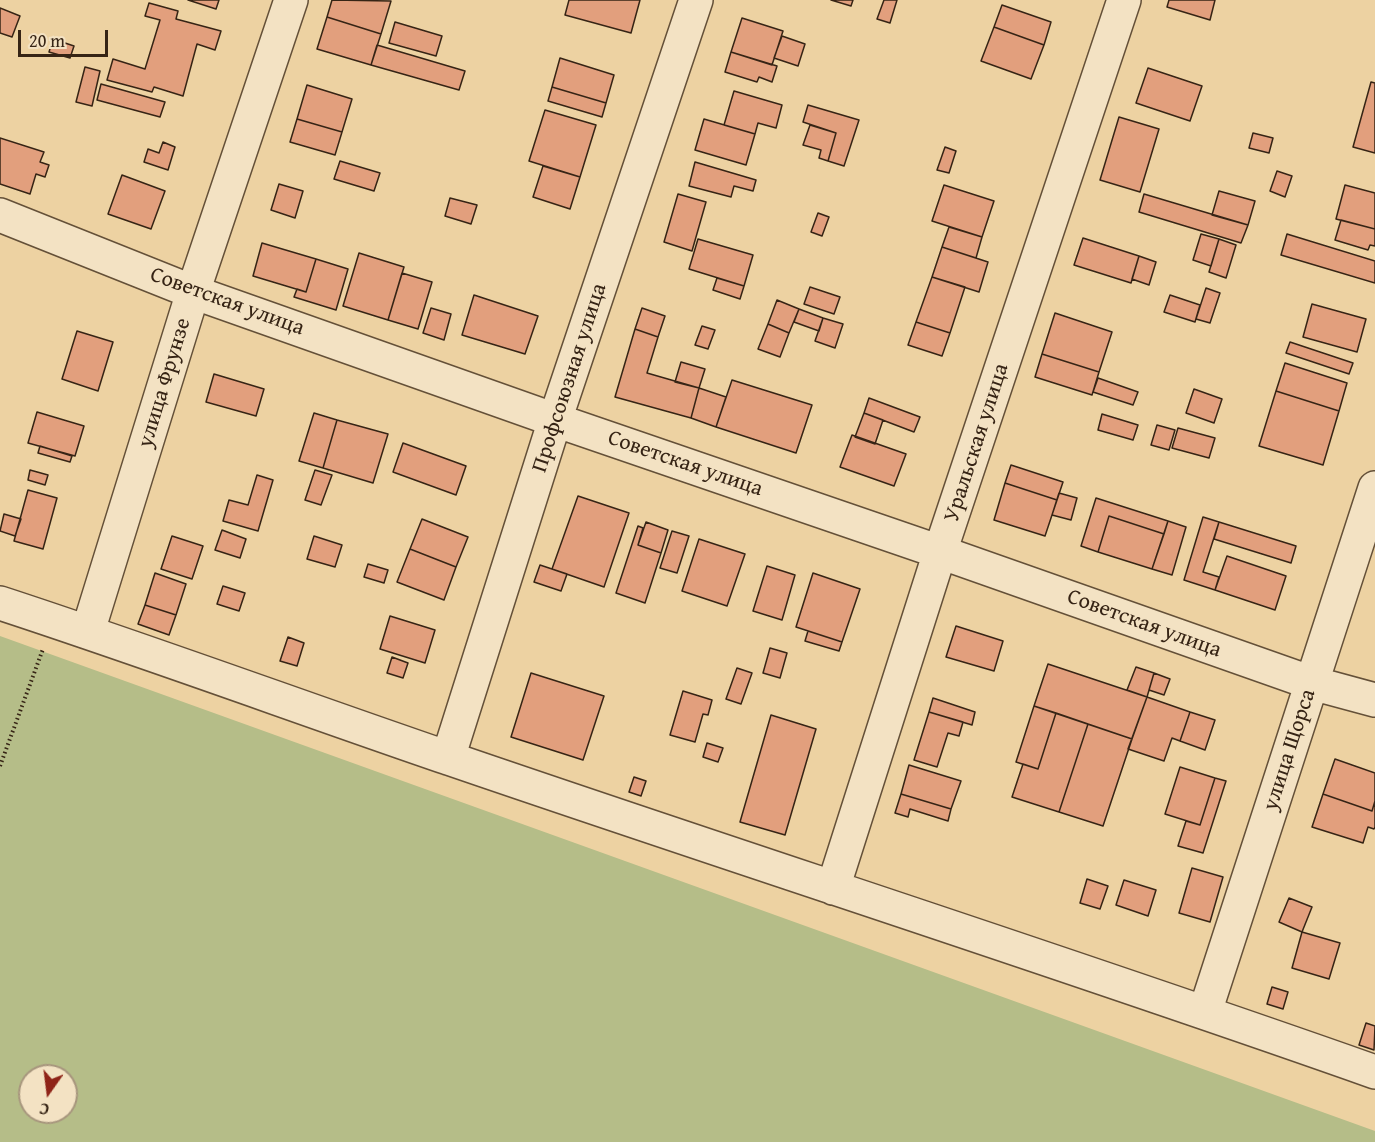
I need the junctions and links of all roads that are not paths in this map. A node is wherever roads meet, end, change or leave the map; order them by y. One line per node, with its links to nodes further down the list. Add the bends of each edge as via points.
1 (291, 0): 5 (street, улица Фрунзе)
2 (696, 0): 6 (street, Профсоюзная улица)
3 (1124, 0): 8 (street, Уральская улица)
4 (0, 215): 5 (street, Советская улица)
5 (193, 292): 6 (street, Советская улица); 10 (street, улица Фрунзе)
6 (555, 420): 8 (street, Советская улица); 13 (street, Профсоюзная улица)
7 (1375, 488): 11 (street, улица Щорса)
8 (940, 552): 11 (street, Советская улица); 14 (street, Уральская улица)
9 (0, 603): 10 (street)
10 (88, 632): 13 (street)
11 (1312, 683): 12 (street, Советская улица); 15 (street, улица Щорса)
12 (1375, 700)
13 (448, 758): 14 (street)
14 (833, 888): 15 (street)
15 (1205, 1012): 16 (street)
16 (1375, 1072)

